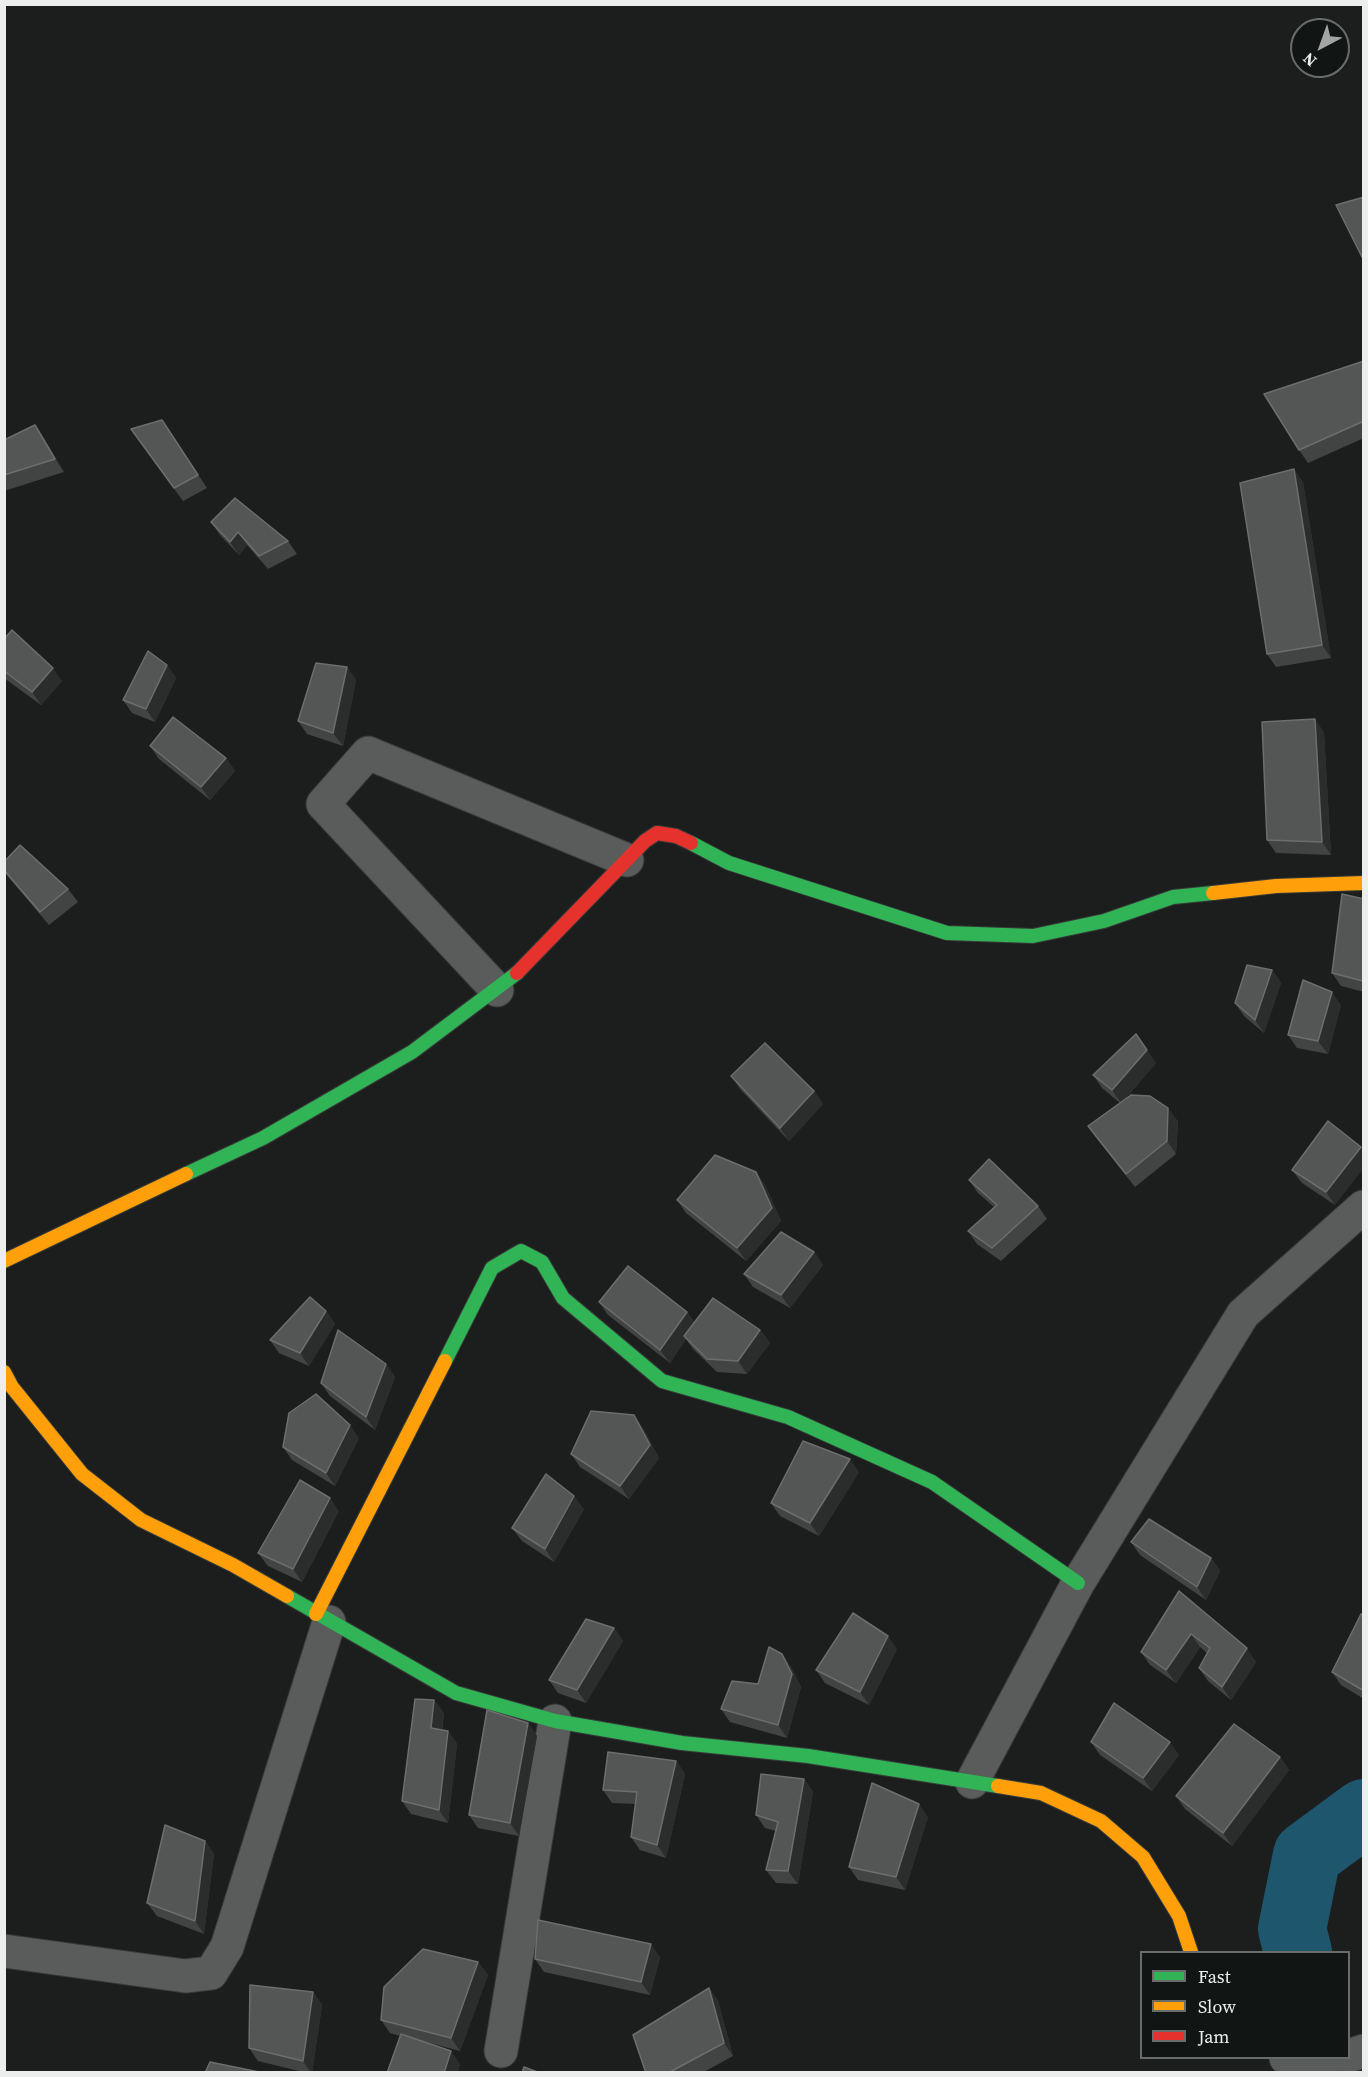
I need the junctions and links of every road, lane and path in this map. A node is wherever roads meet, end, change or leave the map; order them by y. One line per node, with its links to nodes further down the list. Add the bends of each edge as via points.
1 (627, 861): 2 (street, via 657,833 676,836 729,863 947,933 1033,936 1104,921 1173,897 1276,886); 3 (street); 3 (street, via 368,753 323,804)
2 (1364, 883)
3 (497, 990): 5 (street, via 412,1052 263,1138)
4 (1363, 1207): 7 (street, via 1243,1314)
5 (4, 1261)
6 (4, 1372): 8 (street, via 82,1474 141,1520 233,1565)
7 (1078, 1583): 8 (street, via 932,1482 789,1417 662,1380 563,1298 542,1262 521,1251 492,1268); 10 (street)
8 (323, 1618): 9 (street, via 456,1692); 11 (street, via 227,1947 211,1972 184,1976)
9 (555, 1721): 10 (street, via 682,1743 808,1756); 13 (street)
10 (972, 1782): 12 (street, via 1041,1793 1101,1821 1143,1857 1179,1916)
11 (4, 1951)
12 (1190, 1951)
13 (501, 2051)
14 (1289, 2059): 15 (street)
15 (1318, 2059)

